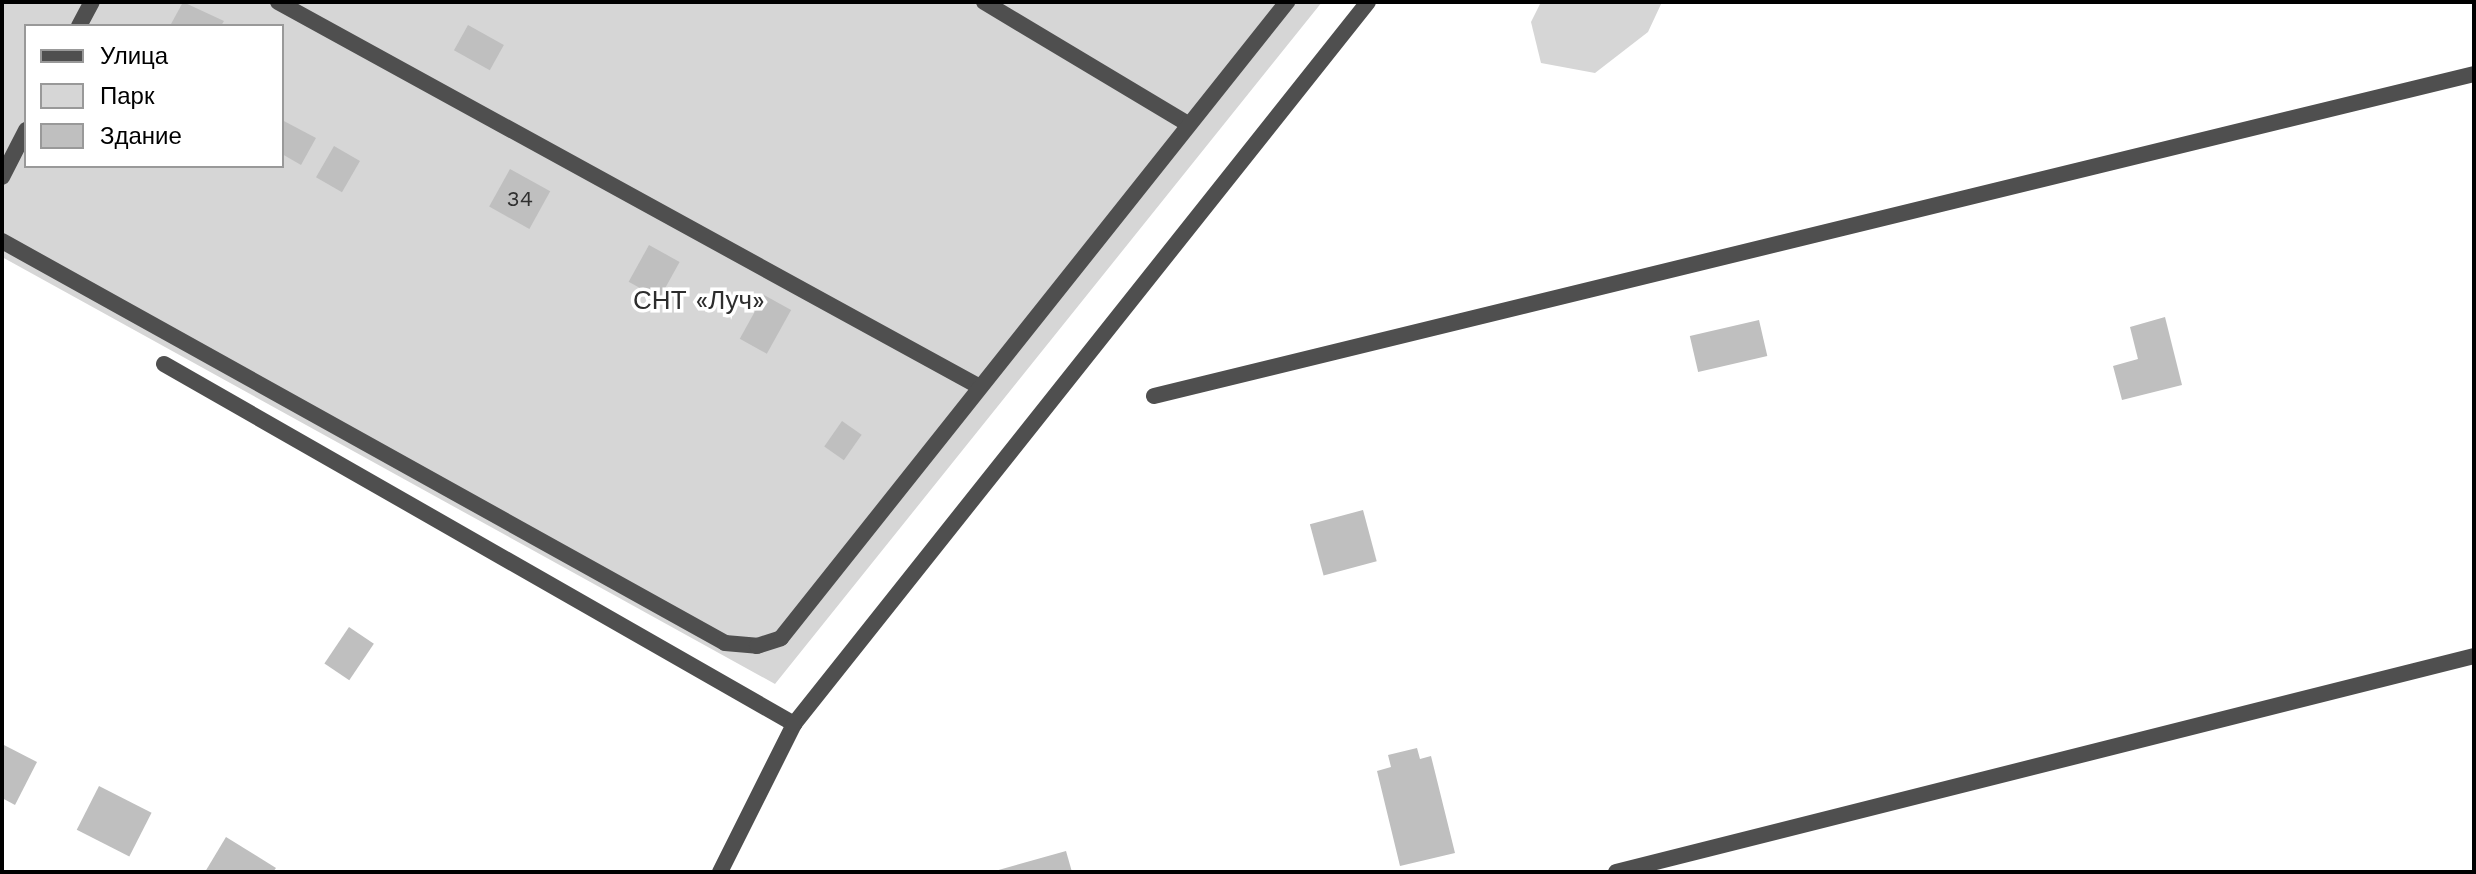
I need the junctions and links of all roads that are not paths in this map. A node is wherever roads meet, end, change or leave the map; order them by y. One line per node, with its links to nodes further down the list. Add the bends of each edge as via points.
1 (92, 2): 6 (street)
2 (278, 2): 13 (street)
3 (984, 2): 8 (street)
4 (1287, 2): 8 (street)
5 (1368, 2): 16 (street)
6 (80, 24)
7 (2474, 74): 14 (street)
8 (1186, 123): 13 (street)
9 (24, 134): 10 (street)
10 (2, 177)
11 (2, 241): 13 (street, via 725,643 757,646 781,638)
12 (164, 364): 16 (street)
13 (978, 386)
14 (1154, 396)
15 (2474, 656): 18 (street)
16 (794, 724): 17 (street)
17 (720, 872)
18 (1616, 872)

